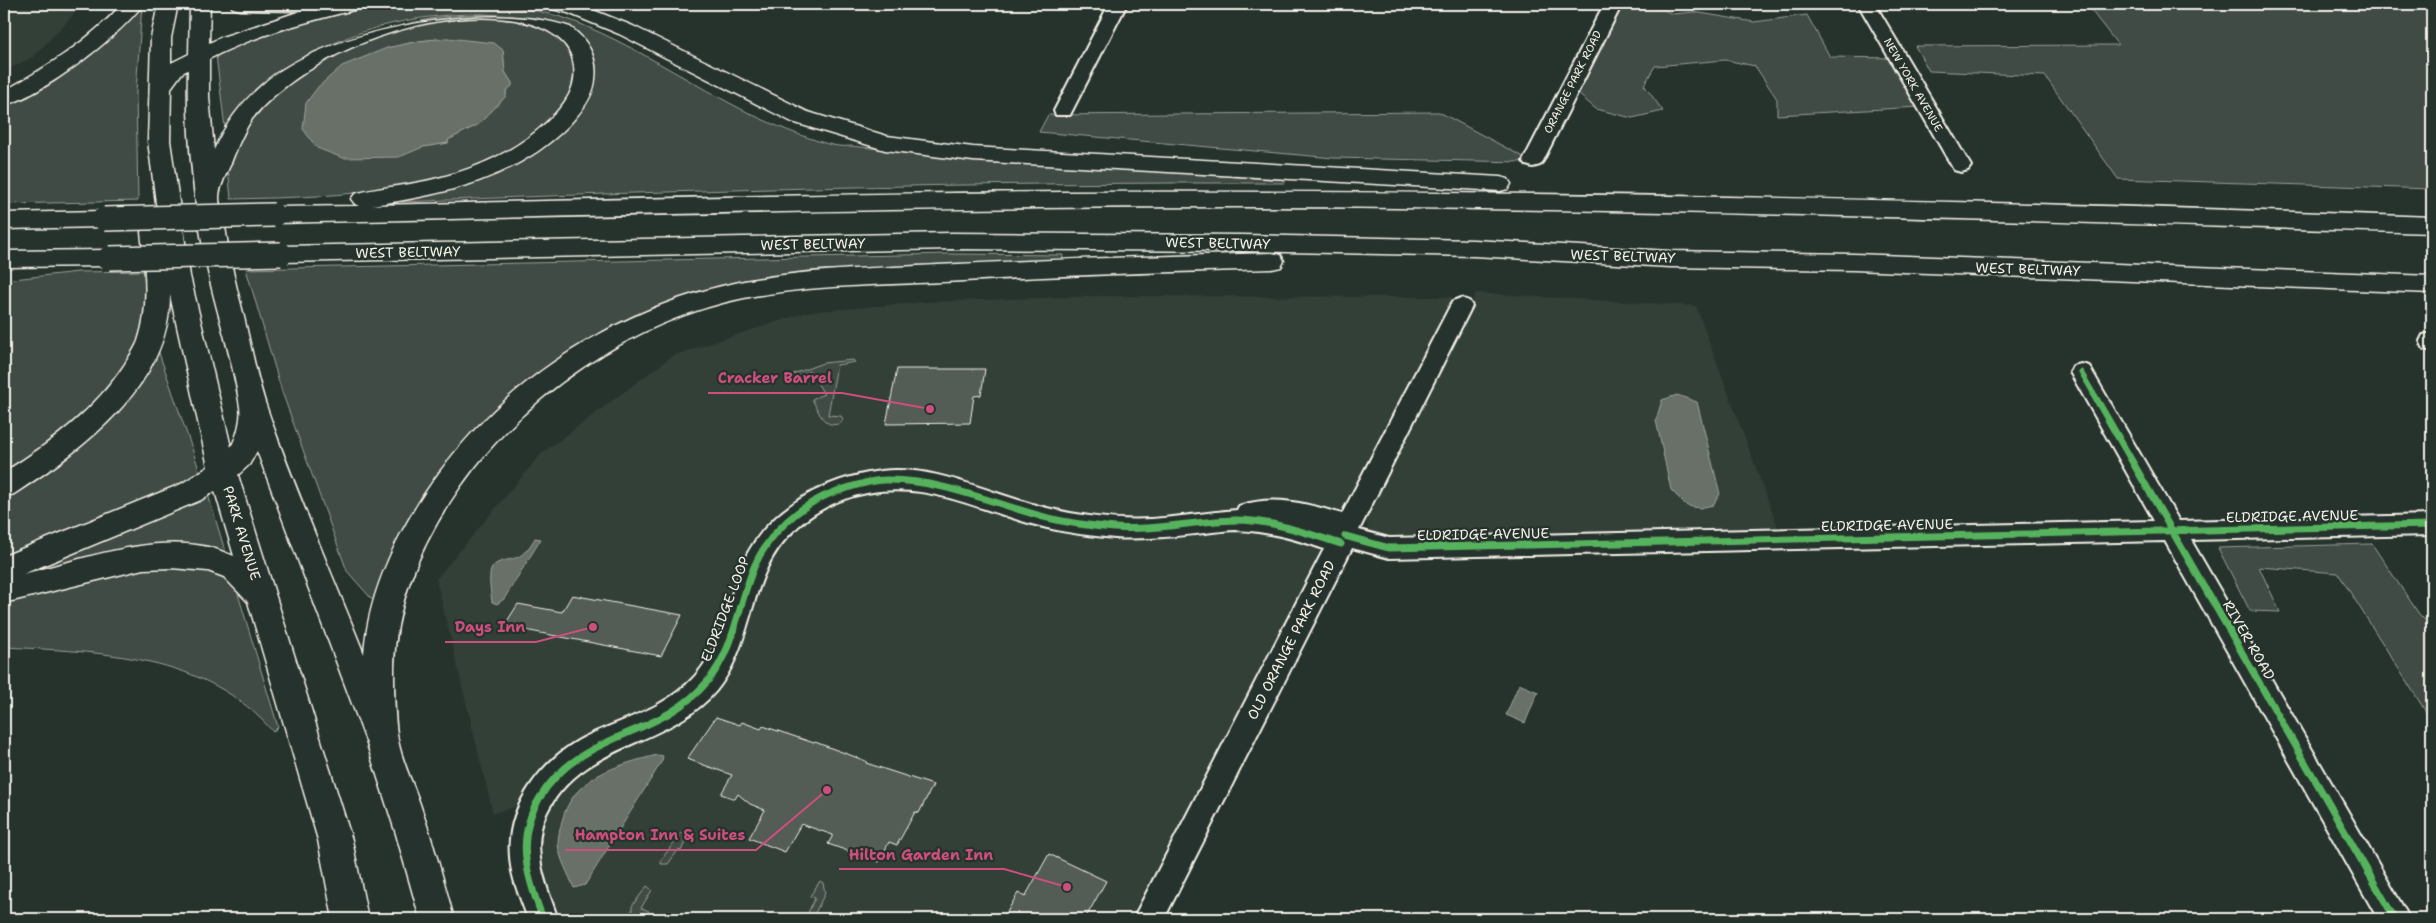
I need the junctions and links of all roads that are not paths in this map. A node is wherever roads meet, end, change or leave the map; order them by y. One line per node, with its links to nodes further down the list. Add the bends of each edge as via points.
1 (133, 4): 14 (highway, via 73,57)
2 (150, 4): 32 (highway, via 142,79 146,167 159,293 151,342 134,373 86,427)
3 (168, 4): 13 (highway, PARK AVENUE, via 161,38)
4 (200, 4): 12 (highway)
5 (240, 4): 6 (highway)
6 (320, 4)
7 (355, 4): 12 (highway, via 263,28)
8 (555, 4): 19 (highway, via 626,30 800,118 865,138 937,151 1345,177 1792,192)
9 (1118, 4): 15 (street)
10 (1613, 4): 16 (street, ORANGE PARK ROAD)
11 (1866, 4): 17 (street, NEW YORK AVENUE)
12 (198, 55): 13 (highway, via 175,69); 18 (highway, via 198,97)
13 (159, 90): 31 (highway, PARK AVENUE, via 160,141 178,276)
14 (4, 99)
15 (1063, 112)
16 (1533, 161)
17 (1961, 166)
18 (207, 195): 20 (highway, via 230,135 263,94 311,59 372,31 440,13 494,11 551,24 564,31 580,49 586,75 576,102 548,134 507,160 441,184); 30 (highway, via 222,278)
19 (1930, 207): 20 (highway, via 1062,200); 22 (highway)
20 (274, 215): 21 (highway, bridge)
21 (4, 221)
22 (2432, 225)
23 (1568, 254): 24 (highway, WEST BELTWAY, bridge, via 1474,248 1252,243 952,241); 27 (highway, WEST BELTWAY); 39 (highway, via 1077,266 903,275 761,286 666,313 608,340 547,380 497,422 451,475 404,560 384,619 379,668)
24 (97, 258): 25 (highway, WEST BELTWAY); 26 (highway)
25 (4, 259)
26 (4, 274)
27 (2432, 285)
28 (1461, 306): 35 (street, OLD ORANGE PARK ROAD)
29 (2082, 372): 34 (street, RIVER ROAD)
30 (254, 409): 31 (highway, via 248,442 239,457); 39 (highway)
31 (223, 472): 36 (highway, via 191,492); 38 (highway, PARK AVENUE)
32 (4, 486)
33 (2432, 525): 34 (street, ELDRIDGE AVENUE)
34 (2172, 531): 35 (street, ELDRIDGE AVENUE, via 1389,548); 44 (street, RIVER ROAD)
35 (1345, 536): 42 (street, ELDRIDGE LOOP, via 1236,520 1157,529 1100,526 1047,518 927,482 882,480 835,492 802,509 781,526 756,562 726,650 706,683 655,723 581,754 542,793 526,827 524,846 525,864); 43 (street, OLD ORANGE PARK ROAD)
36 (4, 569)
37 (4, 591): 38 (highway, via 143,557 170,556 208,560 234,568)
38 (261, 597): 40 (highway, PARK AVENUE, via 335,840)
39 (382, 742): 41 (highway)
40 (350, 919)
41 (437, 919)
42 (543, 919)
43 (1148, 919)
44 (2395, 919)

